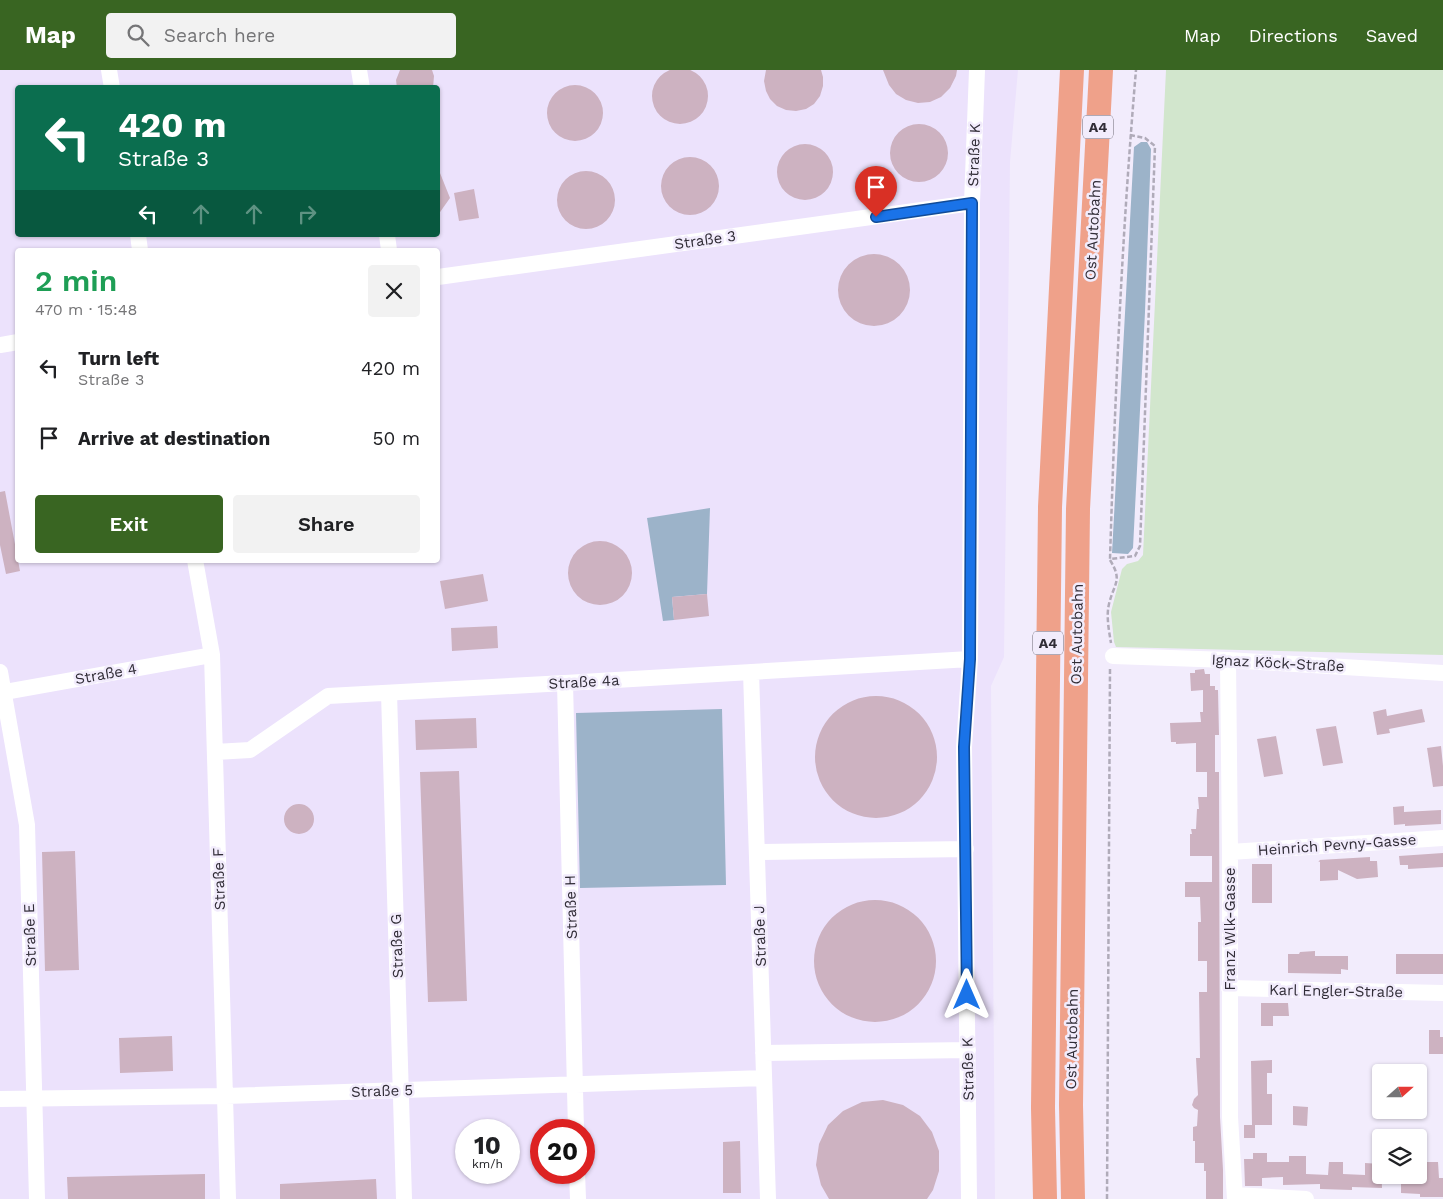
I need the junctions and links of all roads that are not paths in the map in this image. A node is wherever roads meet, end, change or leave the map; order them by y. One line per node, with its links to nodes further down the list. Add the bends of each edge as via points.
1 (109, 70): 6 (street)
2 (359, 70): 7 (street)
3 (977, 70): 8 (street, Straße K)
4 (1072, 70): 47 (highway, Ost Autobahn / A4, via 1050,507)
5 (1101, 70): 48 (highway, Ost Autobahn / A4, via 1078,509 1071,1105)
6 (112, 85)
7 (362, 85)
8 (972, 203): 9 (street, Straße 3); 15 (street, Straße K)
9 (440, 277)
10 (15, 342): 11 (street)
11 (0, 345)
12 (196, 563): 13 (street, Straße F)
13 (212, 655): 21 (street, Straße 4); 23 (street, Straße F)
14 (1113, 656): 16 (street, Ignaz Köck-Straße)
15 (970, 659): 18 (street, Straße 4a); 25 (street, Straße K, via 964,747)
16 (1228, 660): 19 (street, Ignaz Köck-Straße); 27 (street, Franz Wlk-Gasse)
17 (0, 672): 21 (street, Straße E)
18 (752, 672): 20 (street, Straße 4a); 26 (street, Straße J)
19 (1443, 673)
20 (565, 683): 22 (street, Straße 4a); 33 (street, Straße H)
21 (2, 693): 37 (street, Straße E, via 27,825)
22 (389, 693): 23 (street, Straße 4a, via 328,696 250,750); 34 (street, Straße G)
23 (215, 752): 35 (street, Straße F)
24 (1443, 838): 27 (street, Heinrich Pevny-Gasse)
25 (966, 849): 26 (street); 30 (street, Straße K)
26 (757, 852): 31 (street, Straße J)
27 (1230, 852): 28 (street, Franz Wlk-Gasse)
28 (1229, 988): 29 (street, Karl Engler-Straße); 40 (street, Franz Wlk-Gasse, via 1230,1118)
29 (1443, 993)
30 (968, 1050): 31 (street); 46 (street, Straße K)
31 (763, 1054): 32 (street, Straße J)
32 (764, 1078): 33 (street, Straße 5); 45 (street, Straße J)
33 (576, 1084): 34 (street, Straße 5); 38 (street, Straße H)
34 (401, 1090): 35 (street, Straße 5); 43 (street, Straße G)
35 (226, 1096): 37 (street, Straße 5); 42 (street, Straße F)
36 (0, 1099): 37 (street, Straße 5)
37 (34, 1099): 41 (street, Straße E)
38 (576, 1119)
39 (577, 1184): 44 (street)
40 (1235, 1197): 49 (street)
41 (37, 1199)
42 (228, 1199)
43 (404, 1199)
44 (578, 1199)
45 (768, 1199)
46 (969, 1199)
47 (1044, 1199)
48 (1073, 1199)
49 (1306, 1199)

